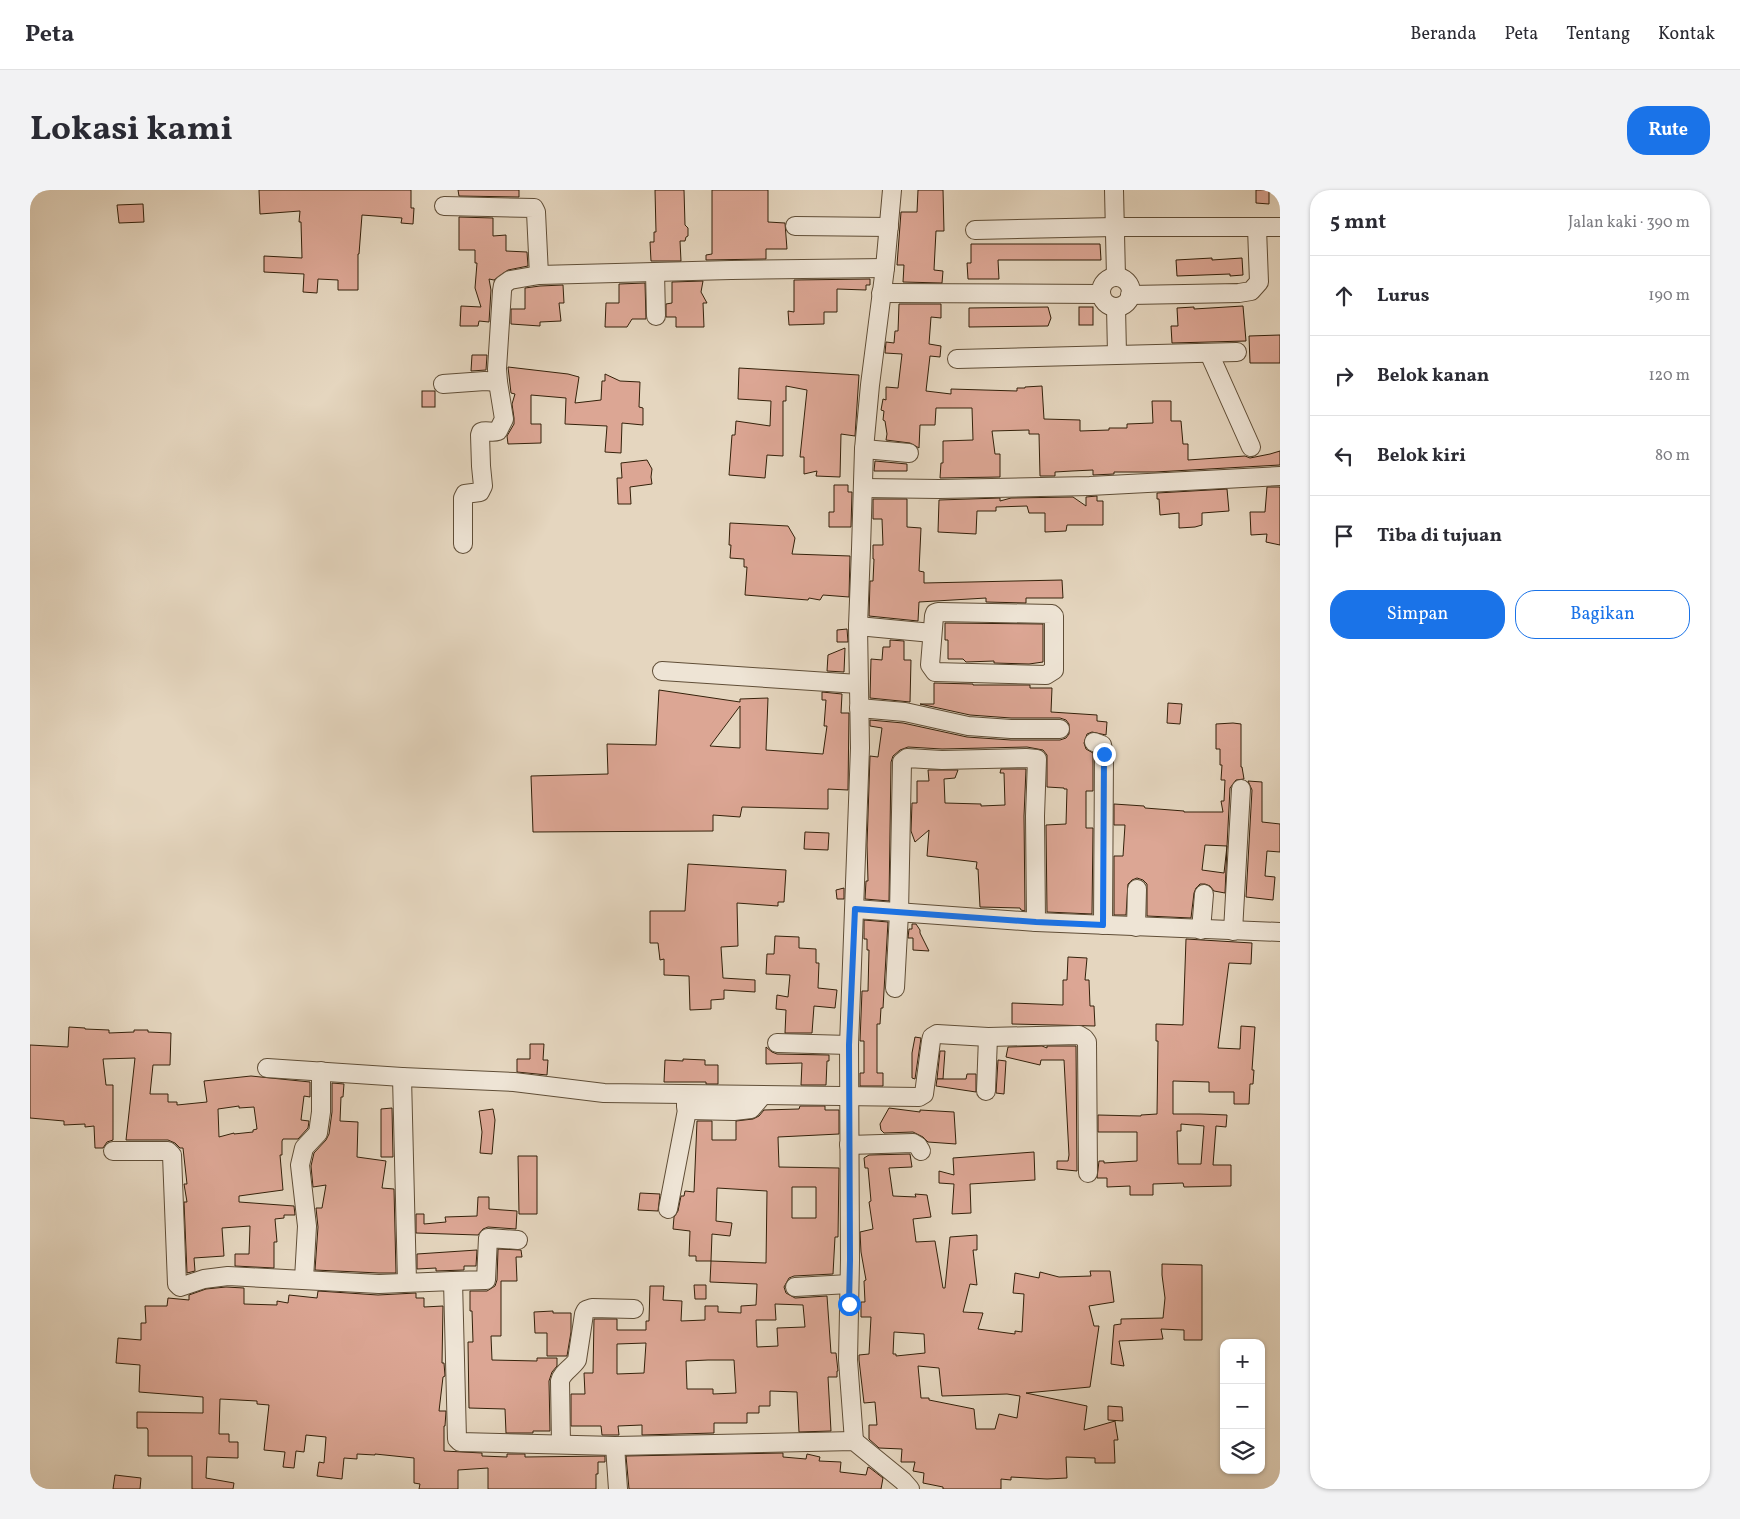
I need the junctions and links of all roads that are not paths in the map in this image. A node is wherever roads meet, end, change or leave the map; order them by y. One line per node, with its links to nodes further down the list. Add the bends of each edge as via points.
1 (892, 190): 5 (street)
2 (1114, 190): 6 (street)
3 (444, 206): 12 (street, via 534,208)
4 (795, 226): 5 (street)
5 (889, 227): 10 (street)
6 (1115, 227): 7 (street); 9 (street); 13 (street)
7 (1257, 228): 8 (street); 16 (street, via 1259,282 1251,291)
8 (1280, 228)
9 (975, 230)
10 (885, 268): 11 (street); 14 (street)
11 (655, 272): 12 (street); 18 (street)
12 (538, 275): 23 (street, via 510,280 503,285)
13 (1116, 277): 15 (street, via 1103,284); 16 (street, via 1126,280)
14 (882, 293): 15 (street); 26 (street)
15 (1101, 294): 17 (street, via 1106,303)
16 (1130, 295): 17 (street, via 1125,304)
17 (1116, 307): 21 (street)
18 (656, 316)
19 (1237, 352): 20 (street)
20 (1210, 353): 21 (street); 25 (street)
21 (1117, 354): 22 (street)
22 (957, 359)
23 (498, 382): 24 (street); 30 (street, via 504,419 498,431 484,431 480,435 484,486 480,492 465,494)
24 (443, 384)
25 (1251, 447)
26 (864, 449): 27 (street); 29 (street)
27 (908, 453)
28 (1280, 476): 29 (street, via 1090,486)
29 (863, 488): 31 (street)
30 (464, 544)
31 (858, 626): 32 (street); 34 (street)
32 (925, 632): 32 (street, via 930,665 935,672 1046,675 1054,670 1052,614 938,612 934,613)
33 (662, 671): 34 (street)
34 (858, 684): 35 (street)
35 (859, 708): 36 (street, via 914,714 968,726); 41 (street)
36 (1060, 729)
37 (1094, 742): 44 (street, via 1102,745 1104,754)
38 (1241, 789): 47 (street)
39 (1137, 889): 45 (street)
40 (1204, 894): 46 (street)
41 (855, 909): 42 (street); 52 (street)
42 (895, 912): 43 (street); 43 (street, via 903,761 907,758 1035,758 1038,763); 49 (street)
43 (1036, 922): 44 (street)
44 (1103, 925): 45 (street)
45 (1136, 927): 46 (street)
46 (1201, 930): 47 (street)
47 (1233, 931): 48 (street)
48 (1280, 932)
49 (895, 988)
50 (988, 1037): 56 (street); 57 (street, via 937,1034 932,1037 923,1096); 62 (street, via 1079,1036 1086,1039)
51 (777, 1043): 52 (street)
52 (849, 1045): 57 (street)
53 (267, 1068): 54 (street)
54 (321, 1071): 55 (street); 65 (street, via 318,1133 304,1148 300,1165 307,1226)
55 (402, 1077): 58 (street, via 514,1082); 67 (street)
56 (986, 1091)
57 (850, 1095): 58 (street); 59 (street)
58 (686, 1102): 63 (street)
59 (849, 1145): 61 (street, via 912,1143); 68 (street)
60 (113, 1151): 65 (street, via 171,1152 178,1286 228,1276)
61 (921, 1151)
62 (1088, 1173)
63 (668, 1209)
64 (518, 1240): 66 (street, via 488,1238 486,1280)
65 (304, 1279): 67 (street, via 349,1283)
66 (453, 1281): 67 (street); 72 (street, via 458,1440)
67 (407, 1282)
68 (849, 1284): 69 (street); 71 (street, via 848,1360)
69 (795, 1287)
70 (634, 1309): 72 (street, via 586,1310 576,1360 560,1381)
71 (854, 1441): 73 (street); 75 (street)
72 (562, 1444): 73 (street)
73 (615, 1446): 74 (street)
74 (618, 1489)
75 (910, 1489)

